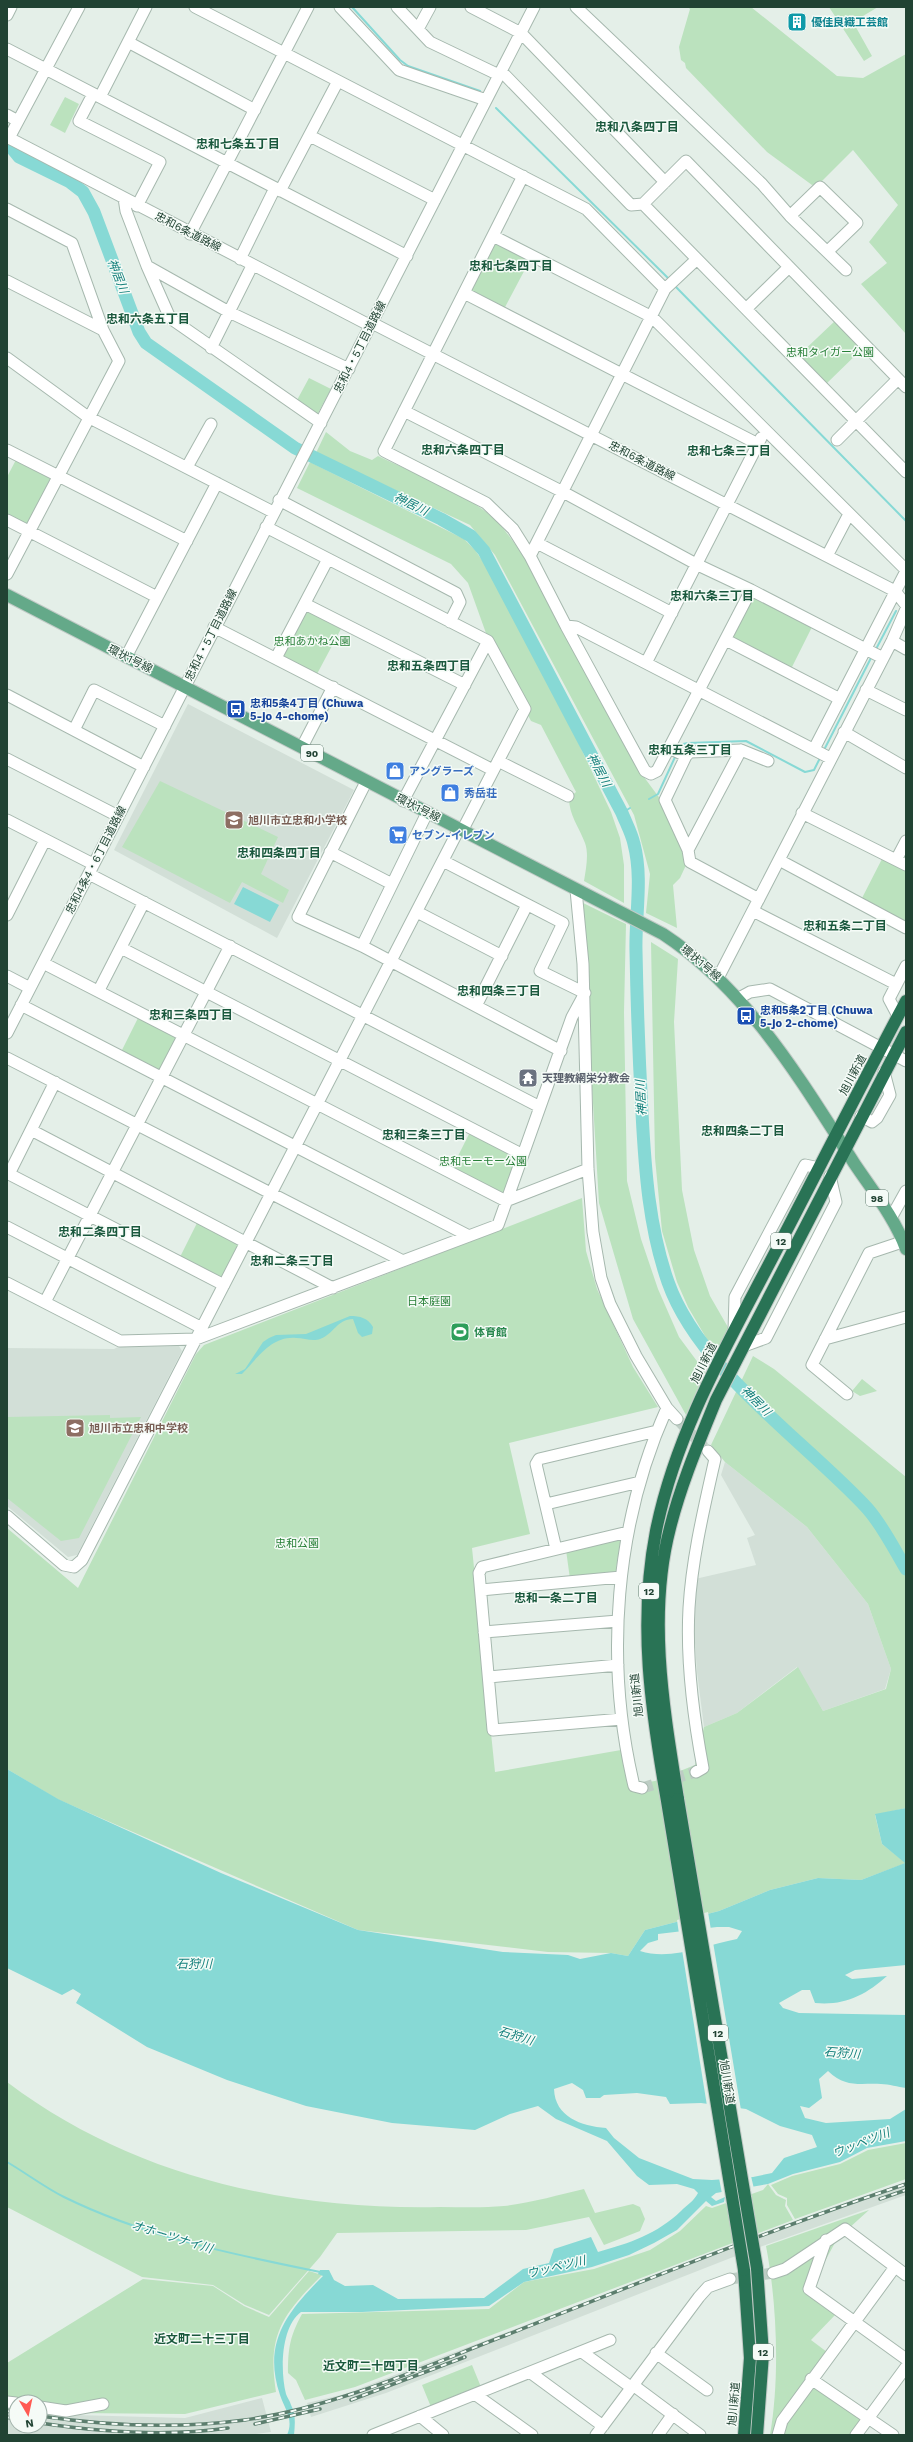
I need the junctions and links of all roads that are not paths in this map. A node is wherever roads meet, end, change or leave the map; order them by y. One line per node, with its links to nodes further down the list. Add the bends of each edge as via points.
1 (11, 7): 12 (street)
2 (79, 7): 18 (street)
3 (146, 7): 15 (street)
4 (195, 7): 17 (street)
5 (308, 7): 17 (street)
6 (340, 7): 22 (street, via 399,70)
7 (397, 7): 13 (street)
8 (430, 7): 13 (street)
9 (471, 7): 14 (street)
10 (534, 7): 14 (street, 忠和4・5丁目道路線)
11 (576, 7): 38 (street, via 762,184)
12 (7, 15)
13 (418, 29): 19 (street, via 430,42)
14 (521, 33): 19 (street, 忠和4・5丁目道路線); 31 (street)
15 (128, 42): 21 (street); 23 (street)
16 (7, 49): 18 (street)
17 (284, 53): 20 (street); 23 (street)
18 (47, 70): 21 (street); 25 (street)
19 (500, 73): 22 (street, 忠和4・5丁目道路線); 35 (street, via 631,205)
20 (338, 80): 26 (street); 28 (street)
21 (96, 96): 29 (street); 36 (street, via 79,121 160,162)
22 (486, 100): 28 (street, 忠和4・5丁目道路線)
23 (255, 110): 29 (street)
24 (7, 115): 25 (street)
25 (18, 121): 27 (street)
26 (310, 136): 32 (street); 34 (street)
27 (8, 138): 33 (street, 忠和6条道路線)
28 (463, 145): 30 (street); 34 (street, 忠和4・5丁目道路線)
29 (228, 163): 32 (street); 39 (street)
30 (523, 176): 40 (street); 50 (street, via 586,209)
31 (665, 182): 35 (street); 47 (street, via 686,161)
32 (278, 190): 42 (street); 43 (street)
33 (124, 198): 36 (street, 忠和6条道路線); 45 (street, via 126,211)
34 (435, 200): 42 (street, 忠和4・5丁目道路線)
35 (643, 204): 44 (street)
36 (137, 206): 39 (street, 忠和6条道路線)
37 (7, 209): 56 (street, via 72,243)
38 (790, 216): 41 (street); 41 (street, via 820,187 857,223)
39 (190, 234): 43 (street, 忠和6条道路線)
40 (493, 236): 51 (street); 54 (street)
41 (828, 252): 48 (street)
42 (407, 256): 55 (street, 忠和4・5丁目道路線)
43 (240, 259): 46 (street, 忠和6条道路線)
44 (697, 259): 50 (street); 52 (street)
45 (147, 266): 53 (street); 57 (street, via 170,318)
46 (252, 266): 53 (street); 55 (street, 忠和6条道路線)
47 (789, 267): 52 (street); 62 (street)
48 (846, 270)
49 (7, 281): 56 (street)
50 (670, 285): 54 (street)
51 (464, 293): 58 (street); 61 (street)
52 (746, 309): 66 (street)
53 (229, 312): 57 (street); 60 (street)
54 (652, 317): 61 (street); 69 (street)
55 (372, 324): 58 (street, 忠和6条道路線); 60 (street, 忠和4・5丁目道路線)
56 (103, 330): 65 (street, via 119,362)
57 (211, 348): 67 (street)
58 (433, 353): 64 (street); 70 (street, 忠和6条道路線)
59 (7, 358): 65 (street)
60 (349, 369): 67 (street, 忠和4・5丁目道路線)
61 (623, 375): 70 (street); 72 (street)
62 (898, 379): 63 (street); 66 (street)
63 (906, 387)
64 (404, 411): 78 (street); 88 (street, via 384,451 486,503 513,529)
65 (88, 417): 74 (street); 76 (street)
66 (856, 421): 71 (street); 75 (street)
67 (321, 423): 79 (street, 忠和4・5丁目道路線)
68 (211, 424): 74 (street)
69 (766, 429): 72 (street); 82 (street)
70 (592, 435): 78 (street); 80 (street, 忠和6条道路線)
71 (837, 440)
72 (758, 444): 80 (street)
73 (7, 450): 76 (street)
74 (186, 467): 77 (street)
75 (906, 472)
76 (57, 476): 85 (street); 86 (street)
77 (217, 483): 81 (street); 86 (street)
78 (563, 492): 87 (street); 91 (street)
79 (279, 500): 81 (street, 忠和4・5丁目道路線); 102 (street, via 456,594 460,602)
80 (727, 505): 89 (street, 忠和6条道路線); 91 (street)
81 (273, 512): 84 (street, 忠和4・5丁目道路線)
82 (849, 514): 89 (street); 92 (street)
83 (7, 520): 85 (street)
84 (266, 527): 90 (street); 104 (street, 忠和4・5丁目道路線)
85 (29, 530): 93 (street); 97 (street)
86 (187, 541): 97 (street)
87 (537, 543): 88 (street); 101 (street)
88 (530, 556): 103 (street)
89 (827, 556): 95 (street, 忠和6条道路線)
90 (328, 559): 98 (street); 102 (street)
91 (698, 566): 94 (street); 101 (street)
92 (906, 570): 95 (street)
93 (7, 574)
94 (751, 590): 105 (street); 109 (street)
95 (895, 591): 99 (street, 忠和6条道路線); 109 (street)
96 (7, 595): 110 (main road, 環状1号線 / 90)
97 (157, 597): 110 (street)
98 (305, 604): 111 (street); 113 (street)
99 (906, 606)
100 (906, 610): 106 (street)
101 (672, 612): 112 (street)
102 (450, 622): 107 (street)
103 (566, 626): 112 (street, via 576,627); 127 (street, via 645,771 651,774)
104 (214, 627): 111 (street); 114 (street, 忠和4・5丁目道路線)
105 (726, 640): 116 (street); 119 (street)
106 (892, 641): 108 (street); 109 (street)
107 (488, 642): 113 (street); 131 (street, via 525,709)
108 (906, 649)
109 (874, 653): 117 (street); 119 (street)
110 (126, 657): 114 (main road, 環状1号線 / 90)
111 (276, 658): 115 (street)
112 (646, 663): 116 (street)
113 (465, 685): 124 (street)
114 (184, 686): 121 (street, 忠和4条4・6丁目道路線); 125 (main road, 環状1号線 / 90)
115 (333, 687): 124 (street); 125 (street)
116 (700, 689): 127 (street); 128 (street)
117 (866, 690): 120 (street); 123 (street)
118 (7, 695): 122 (street)
119 (840, 699): 128 (street)
120 (906, 710)
121 (165, 726): 122 (street, via 94,690); 132 (street, 忠和4条4・6丁目道路線)
122 (74, 730): 132 (street)
123 (844, 732): 128 (street); 133 (street)
124 (435, 740): 131 (street); 136 (street)
125 (302, 747): 134 (main road, 環状1号線 / 90)
126 (741, 750): 127 (street); 130 (street); 144 (street)
127 (678, 752): 144 (street, via 665,800)
128 (823, 754): 138 (street)
129 (7, 759): 139 (street)
130 (768, 761)
131 (496, 766): 135 (street); 141 (street)
132 (144, 767): 139 (street, 忠和4条4・6丁目道路線)
133 (906, 768)
134 (366, 782): 136 (main road, 環状1号線 / 90); 145 (street)
135 (568, 796)
136 (403, 801): 137 (main road, 環状1号線 / 90)
137 (427, 813): 141 (main road, 環状1号線 / 90); 150 (street)
138 (802, 813): 146 (street); 148 (street)
139 (118, 816): 149 (street, 忠和4条4・6丁目道路線)
140 (7, 820): 142 (street)
141 (461, 830): 147 (street); 151 (main road, 環状1号線 / 90)
142 (45, 840): 149 (street); 157 (street)
143 (906, 841): 148 (street)
144 (688, 850): 152 (street, via 690,862)
145 (330, 852): 150 (street); 160 (street, via 298,917)
146 (779, 860): 152 (street); 158 (street)
147 (443, 861): 154 (street); 156 (street)
148 (901, 863)
149 (91, 869): 153 (street); 164 (street, 忠和4条4・6丁目道路線)
150 (392, 884): 160 (street)
151 (576, 890): 167 (main road, 環状1号線 / 90, via 663,934); 172 (street)
152 (759, 899): 155 (street)
153 (144, 902): 159 (street); 161 (street)
154 (527, 905): 162 (street); 172 (street, via 563,923 540,971)
155 (753, 911): 167 (street); 168 (street)
156 (417, 912): 162 (street); 163 (street)
157 (7, 915)
158 (906, 928)
159 (230, 946): 171 (street); 177 (street)
160 (362, 946): 163 (street)
161 (120, 948): 170 (street); 171 (street)
162 (502, 956): 176 (street)
163 (391, 962): 176 (street); 177 (street)
164 (43, 963): 169 (street, 忠和4条4・6丁目道路線); 170 (street)
165 (906, 966): 168 (street)
166 (7, 976): 169 (street)
167 (719, 976): 173 (main road, 環状1号線 / 90)
168 (896, 984): 178 (street, via 889,999)
169 (30, 988): 175 (street, 忠和4条4・6丁目道路線)
170 (99, 990): 181 (street)
171 (206, 992): 181 (street); 187 (street)
172 (585, 993): 183 (street, via 572,1017); 198 (street)
173 (739, 998): 182 (street, via 750,992 770,989); 194 (main road, 環状1号線 / 90, via 758,1020)
174 (906, 1002): 178 (highway, 旭川新道 / 12)
175 (21, 1005): 180 (street, 忠和4条4・6丁目道路線); 188 (street)
176 (476, 1006): 183 (street)
177 (364, 1015): 187 (street); 191 (street)
178 (898, 1016): 182 (highway, 旭川新道 / 12)
179 (906, 1032): 184 (highway, 旭川新道 / 12)
180 (7, 1033)
181 (184, 1034): 188 (street); 190 (street)
182 (882, 1048): 184 (street); 194 (highway, 旭川新道 / 12)
183 (561, 1051): 191 (street)
184 (894, 1054): 186 (street); 196 (highway, 旭川新道 / 12)
185 (7, 1058): 189 (street)
186 (906, 1060)
187 (340, 1061): 190 (street); 197 (street)
188 (162, 1077): 192 (street); 195 (street)
189 (55, 1082): 192 (street); 193 (street)
190 (318, 1104): 195 (street); 204 (street)
191 (540, 1107): 197 (street)
192 (138, 1124): 199 (street); 203 (street)
193 (31, 1130): 199 (street); 200 (street)
194 (836, 1134): 196 (main road, 環状1号線 / 90); 241 (highway, 旭川新道 / 12, via 691,1421 672,1473 656,1531 646,1630 647,1669 651,1710)
195 (295, 1146): 203 (street); 208 (street)
196 (844, 1148): 201 (highway, 旭川新道 / 12); 206 (main road, 98)
197 (523, 1155): 204 (street)
198 (588, 1169): 204 (street); 223 (street, via 600,1278 636,1356)
199 (112, 1173): 205 (street); 209 (street)
200 (8, 1174): 205 (street)
201 (830, 1176): 221 (highway, 旭川新道 / 12); 221 (street, via 836,1202 766,1338)
202 (906, 1191): 206 (street)
203 (271, 1193): 209 (street); 212 (street)
204 (506, 1201): 208 (street, via 498,1225)
205 (90, 1215): 211 (street); 214 (street)
206 (891, 1218): 210 (main road, 98)
207 (7, 1228): 211 (street)
208 (469, 1236): 212 (street)
209 (246, 1242): 214 (street); 215 (street)
210 (905, 1246): 220 (street, via 869,1253)
211 (68, 1259): 216 (street); 218 (street)
212 (401, 1260): 215 (street)
213 (7, 1283): 216 (street)
214 (224, 1285): 218 (street)
215 (333, 1288): 219 (street)
216 (45, 1302): 219 (street, via 120,1341)
217 (906, 1316): 220 (street)
218 (202, 1328): 219 (street)
219 (196, 1339): 229 (street, via 114,1502 79,1564 72,1568 64,1565)
220 (825, 1339): 222 (street, via 812,1364)
221 (744, 1346): 241 (highway, 旭川新道 / 12, via 736,1357 693,1454 670,1529 660,1589 660,1666)
222 (847, 1394)
223 (667, 1408): 224 (street); 225 (street)
224 (677, 1419)
225 (657, 1431): 227 (street); 228 (street, via 539,1459 536,1464)
226 (708, 1451): 239 (street, via 715,1459 694,1560 689,1608 689,1666 703,1768)
227 (640, 1482): 228 (street); 230 (street)
228 (546, 1504): 231 (street)
229 (7, 1516)
230 (628, 1532): 231 (street); 232 (street)
231 (556, 1549): 233 (street, via 482,1568 479,1573)
232 (621, 1577): 233 (street); 234 (street)
233 (481, 1590): 235 (street)
234 (618, 1621): 235 (street); 236 (street)
235 (484, 1632): 237 (street)
236 (618, 1666): 237 (street); 238 (street)
237 (489, 1677): 238 (street, via 493,1730)
238 (622, 1718): 240 (street, via 634,1786)
239 (696, 1772)
240 (642, 1788)
241 (673, 1800): 270 (highway, 旭川新道 / 12, bridge, via 744,2270 750,2358); 271 (highway, 旭川新道 / 12, bridge, via 756,2268 763,2354)
242 (826, 2240): 243 (street, via 845,2229); 244 (street, via 784,2269); 247 (street, via 809,2289)
243 (895, 2267): 245 (street); 247 (street)
244 (773, 2273)
245 (906, 2275)
246 (730, 2279): 250 (street, via 708,2287)
247 (855, 2322): 251 (street); 254 (street)
248 (610, 2340): 249 (street)
249 (582, 2352): 253 (street); 255 (street)
250 (656, 2353): 255 (street); 256 (street)
251 (906, 2359)
252 (906, 2367): 262 (street)
253 (531, 2373): 257 (street); 263 (street)
254 (811, 2379): 262 (street); 272 (street, via 782,2421)
255 (632, 2386): 260 (street); 263 (street)
256 (707, 2390)
257 (476, 2395): 261 (street); 266 (street)
258 (103, 2404): 259 (street, via 66,2411)
259 (48, 2408)
260 (673, 2414): 268 (street); 269 (street)
261 (420, 2416): 264 (street); 265 (street)
262 (869, 2418): 273 (street); 274 (street)
263 (603, 2426): 267 (street)
264 (373, 2435)
265 (444, 2435)
266 (532, 2435)
267 (596, 2435)
268 (658, 2435)
269 (700, 2435)
270 (744, 2435)
271 (757, 2435)
272 (778, 2435)
273 (856, 2435)
274 (893, 2435)

